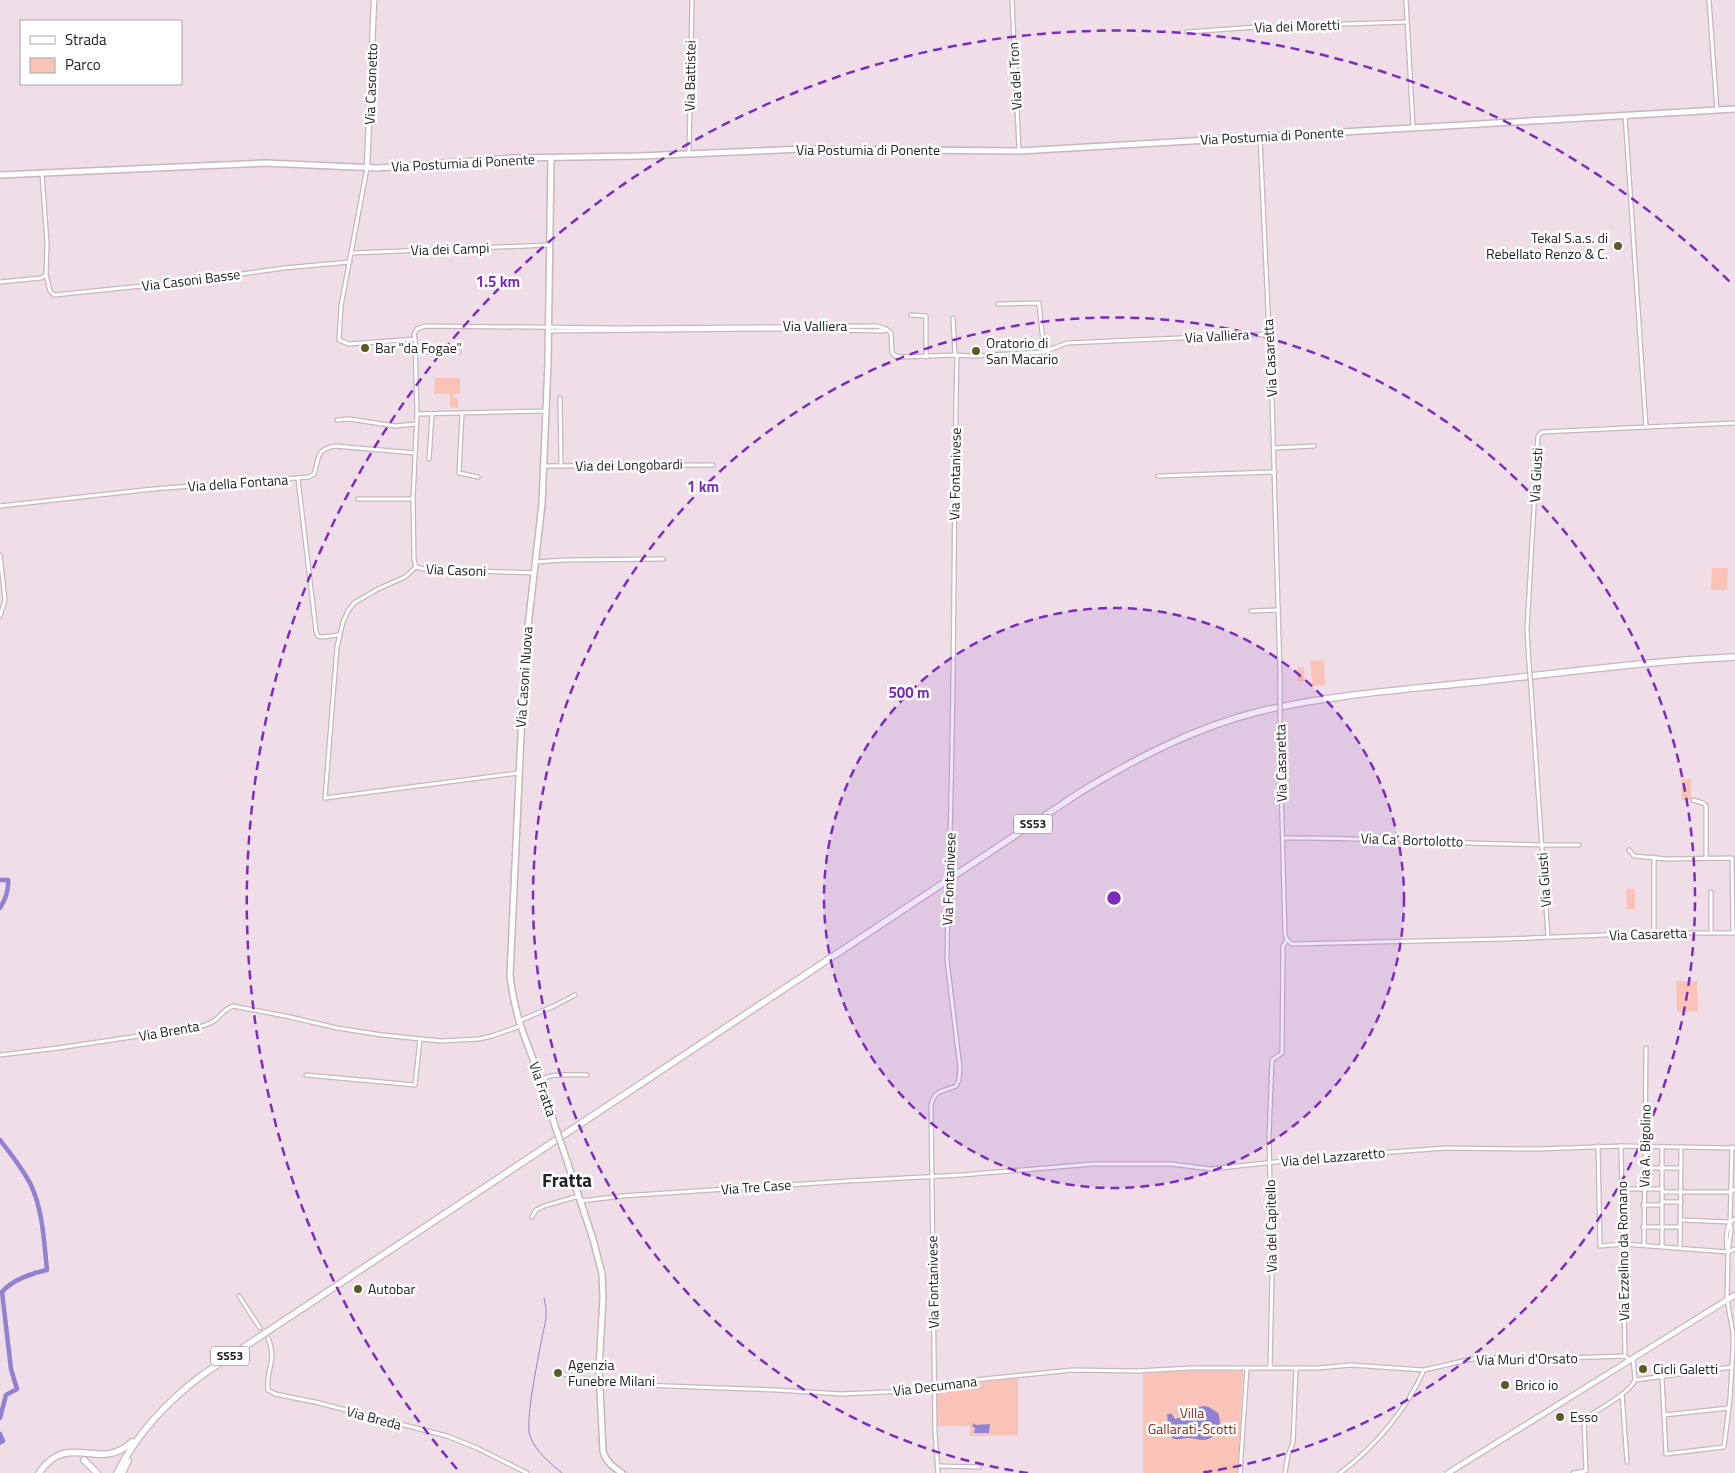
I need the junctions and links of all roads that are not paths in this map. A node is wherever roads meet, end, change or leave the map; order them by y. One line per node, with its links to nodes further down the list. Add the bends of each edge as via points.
1 (374, 0): 16 (street, Via Casonetto)
2 (692, 0): 14 (street, Via Battistei)
3 (1012, 0): 13 (street, Via del Tron)
4 (1406, 0): 6 (street)
5 (1709, 0): 9 (street)
6 (1407, 22): 7 (street, Via dei Moretti); 11 (street)
7 (1187, 32)
8 (1735, 109): 9 (main road, Via Postumia di Ponente)
9 (1717, 110): 10 (main road, Via Postumia di Ponente)
10 (1625, 115): 11 (main road, Via Postumia di Ponente); 43 (street)
11 (1413, 127): 12 (main road, Via Postumia di Ponente)
12 (1260, 136): 13 (main road, Via Postumia di Ponente); 28 (street, Via Casaretta)
13 (1019, 151): 14 (main road, Via Postumia di Ponente, via 804,149)
14 (689, 153): 15 (main road, Via Postumia di Ponente)
15 (551, 158): 16 (main road, Via Postumia di Ponente); 19 (main road, Via Casoni Nuova)
16 (368, 168): 17 (main road, Via Postumia di Ponente, via 264,163); 20 (street)
17 (42, 173): 18 (main road, Via Postumia di Ponente); 22 (street)
18 (0, 175)
19 (549, 245): 20 (street, Via dei Campi); 27 (main road, Via Casoni Nuova)
20 (352, 253): 21 (street)
21 (350, 262): 22 (street, Via Casoni Basse, via 54,295 50,292); 29 (street, via 341,306 339,340 349,344)
22 (46, 275): 23 (street)
23 (0, 282)
24 (998, 304): 32 (street, via 1039,303)
25 (911, 315): 34 (street, via 926,316)
26 (953, 318): 33 (street, Via Fontanivese)
27 (548, 330): 29 (street, Via Valliera, via 425,326 416,329); 34 (street, Via Valliera, via 886,329 891,333 892,352 896,356); 36 (main road, Via Casoni Nuova)
28 (1269, 334): 32 (street, Via Valliera, via 1067,343); 45 (street, Via Casaretta)
29 (415, 340): 30 (street, Via Casoni)
30 (416, 352): 31 (street); 38 (street, Via Casoni)
31 (459, 352)
32 (1044, 352): 33 (street, Via Valliera)
33 (956, 355): 34 (street, Via Valliera); 102 (street, Via Fontanivese, bridge, via 954,714 947,960 960,1068 956,1086 933,1096)
34 (926, 357)
35 (560, 398): 50 (street)
36 (545, 411): 37 (street); 49 (main road, Via Casoni Nuova)
37 (462, 413): 39 (street); 53 (street, via 459,473)
38 (417, 414): 39 (street); 42 (street, Via Casoni)
39 (432, 415): 47 (street)
40 (336, 420): 42 (street, via 395,426)
41 (1735, 423): 43 (street)
42 (416, 424): 46 (street, Via Casoni)
43 (1646, 427): 73 (street, Via Giusti, bridge, via 1542,432 1538,436 1527,629)
44 (1314, 446): 45 (street)
45 (1274, 448): 51 (street, Via Casaretta)
46 (415, 454): 54 (street, via 335,446 324,448 319,453 314,474); 56 (street, Via Casoni)
47 (428, 459)
48 (713, 465): 50 (street, Via dei Longobardi)
49 (544, 466): 50 (street, Via dei Longobardi); 60 (main road, Via Casoni Nuova)
50 (561, 466)
51 (1275, 472): 52 (street); 64 (street, Via Casaretta)
52 (1158, 476)
53 (478, 477)
54 (298, 479): 57 (street, Via della Fontana, via 153,489); 67 (street, Via della Fontana, via 316,632 322,637)
55 (358, 499): 56 (street)
56 (412, 499): 61 (street, Via Casoni)
57 (0, 506)
58 (0, 554): 63 (street)
59 (663, 559): 60 (street)
60 (536, 562): 62 (main road, Via Casoni Nuova)
61 (416, 567): 62 (street, Via Casoni); 67 (street, via 405,577 354,603)
62 (534, 573): 69 (main road, Via Casoni Nuova)
63 (2, 578): 66 (street, via 5,600)
64 (1278, 610): 65 (street); 72 (street, Via Casaretta, bridge)
65 (1251, 612)
66 (0, 616)
67 (339, 635): 69 (street, via 326,798)
68 (1735, 657): 148 (highway, SS53, via 1648,663 1312,701 1224,722 1162,746 1079,794 220,1363)
69 (518, 773): 70 (main road, Via Casoni Nuova)
70 (518, 791): 85 (main road, Via Fratta, via 510,975)
71 (1693, 800): 77 (street, via 1706,806)
72 (1283, 838): 73 (street, Via Ca' Bortolotto); 83 (street, Via Casaretta)
73 (1542, 845): 74 (street, Via Ca' Bortolotto); 82 (street, Via Giusti)
74 (1579, 845)
75 (1629, 850): 76 (street, via 1634,856)
76 (1654, 858): 77 (street); 80 (street)
77 (1706, 858): 81 (street, via 1732,858)
78 (1711, 892): 79 (street)
79 (1711, 932): 80 (street, Via Casaretta); 81 (street, Via Casaretta)
80 (1654, 933): 82 (street, Via Casaretta)
81 (1734, 933)
82 (1548, 937): 83 (street, Via Casaretta, via 1292,944)
83 (1287, 940): 98 (street, Via del Capitello, via 1283,946 1282,1053 1272,1060)
84 (575, 995): 85 (street, Via Brenta)
85 (519, 1024): 86 (street, Via Brenta, via 479,1039); 91 (main road, Via Fratta)
86 (420, 1039): 88 (street, Via Brenta, via 337,1028 233,1006 210,1024 199,1027); 89 (street, via 415,1085)
87 (1646, 1048): 94 (street, Via A. Bigolino)
88 (0, 1055)
89 (306, 1075)
90 (587, 1075): 91 (street)
91 (540, 1080): 109 (main road, Via Fratta, bridge)
92 (1598, 1146): 93 (street, Via del Lazzaretto); 98 (street, Via del Lazzaretto, via 1446,1148); 120 (street, via 1600,1246)
93 (1621, 1146): 94 (street, Via del Lazzaretto); 103 (street, Via Ezzelino da Romano)
94 (1644, 1147): 95 (street, Via del Lazzaretto); 99 (street, Via A. Bigolino)
95 (1662, 1147): 96 (street, Via del Lazzaretto); 100 (street)
96 (1681, 1147): 97 (street, Via del Lazzaretto); 101 (street)
97 (1733, 1147): 108 (street)
98 (1269, 1162): 102 (street, Via del Lazzaretto, via 1211,1169 1171,1164 1093,1164); 137 (street, Via del Capitello)
99 (1644, 1168): 100 (street); 104 (street, Via A. Bigolino)
100 (1662, 1168): 101 (street); 106 (street)
101 (1681, 1168): 107 (street)
102 (931, 1176): 109 (street, Via Tre Case); 144 (street, Via Fontanivese)
103 (1621, 1189): 104 (street); 120 (street, Via Ezzelino da Romano)
104 (1644, 1189): 106 (street); 112 (street, Via A. Bigolino)
105 (1735, 1189): 108 (street)
106 (1662, 1190): 107 (street); 111 (street)
107 (1681, 1192): 108 (street); 110 (street)
108 (1730, 1192): 116 (street)
109 (579, 1199): 113 (street, Via Tre Case, via 544,1206); 143 (main road, Via Fratta, via 602,1274)
110 (1681, 1202): 111 (street); 115 (street)
111 (1662, 1204): 112 (street); 118 (street)
112 (1643, 1205): 117 (street, Via A. Bigolino)
113 (532, 1217)
114 (1735, 1219): 116 (street)
115 (1680, 1220): 116 (street); 119 (street)
116 (1730, 1222): 125 (street)
117 (1643, 1227): 118 (street); 121 (street, Via A. Bigolino)
118 (1662, 1227): 119 (street); 122 (street)
119 (1680, 1227): 123 (street)
120 (1623, 1244): 121 (street); 133 (street, Via Ezzelino da Romano)
121 (1644, 1245): 122 (street)
122 (1662, 1246): 123 (street)
123 (1680, 1247): 125 (street)
124 (1735, 1249): 125 (street)
125 (1728, 1252): 128 (street)
126 (1735, 1295): 128 (street)
127 (239, 1296): 130 (street)
128 (1727, 1300): 129 (street); 134 (street)
129 (1733, 1324): 132 (street)
130 (260, 1328)
131 (268, 1338): 159 (street, Via Breda, via 273,1360 268,1390 275,1394 447,1436)
132 (1734, 1348): 135 (street)
133 (1625, 1356): 134 (street); 139 (street, Via Muri d'Orsato, via 1472,1359)
134 (1631, 1359): 142 (street); 165 (street)
135 (1732, 1367): 141 (street); 146 (street)
136 (1247, 1368): 137 (street, Via Decumana); 144 (street, Via Decumana, via 1073,1370); 162 (street)
137 (1270, 1368): 138 (street, Via Decumana)
138 (1296, 1368): 139 (street, Via Muri d'Orsato, via 1350,1365); 163 (street, via 1293,1443)
139 (1424, 1370): 164 (street, via 1397,1416 1353,1464)
140 (563, 1374): 143 (street, Via Decumana)
141 (1662, 1377): 142 (street); 150 (street)
142 (1635, 1380): 145 (street)
143 (600, 1382): 144 (street, Via Decumana, via 842,1394); 160 (main road, Via Fratta, via 603,1451 611,1465)
144 (935, 1386): 153 (street, Via Fontanivese)
145 (1622, 1394): 152 (street); 166 (street, via 1584,1419 1586,1470)
146 (1730, 1399): 147 (street); 149 (street)
147 (1735, 1399)
148 (171, 1400): 151 (highway, via 151,1417 122,1454 103,1461); 157 (highway, SS53, via 140,1437); 158 (highway, via 135,1449)
149 (1729, 1408): 150 (street); 150 (street, via 1724,1448 1666,1454)
150 (1664, 1415)
151 (78, 1456): 155 (highway, via 57,1457); 156 (highway)
152 (1627, 1462)
153 (938, 1466): 154 (street); 161 (street, Via Fontanivese)
154 (979, 1467)
155 (39, 1473)
156 (97, 1473)
157 (118, 1473)
158 (122, 1473)
159 (527, 1473)
160 (622, 1473)
161 (938, 1473)
162 (1240, 1473)
163 (1286, 1473)
164 (1340, 1473)
165 (1448, 1473)
166 (1573, 1473)

